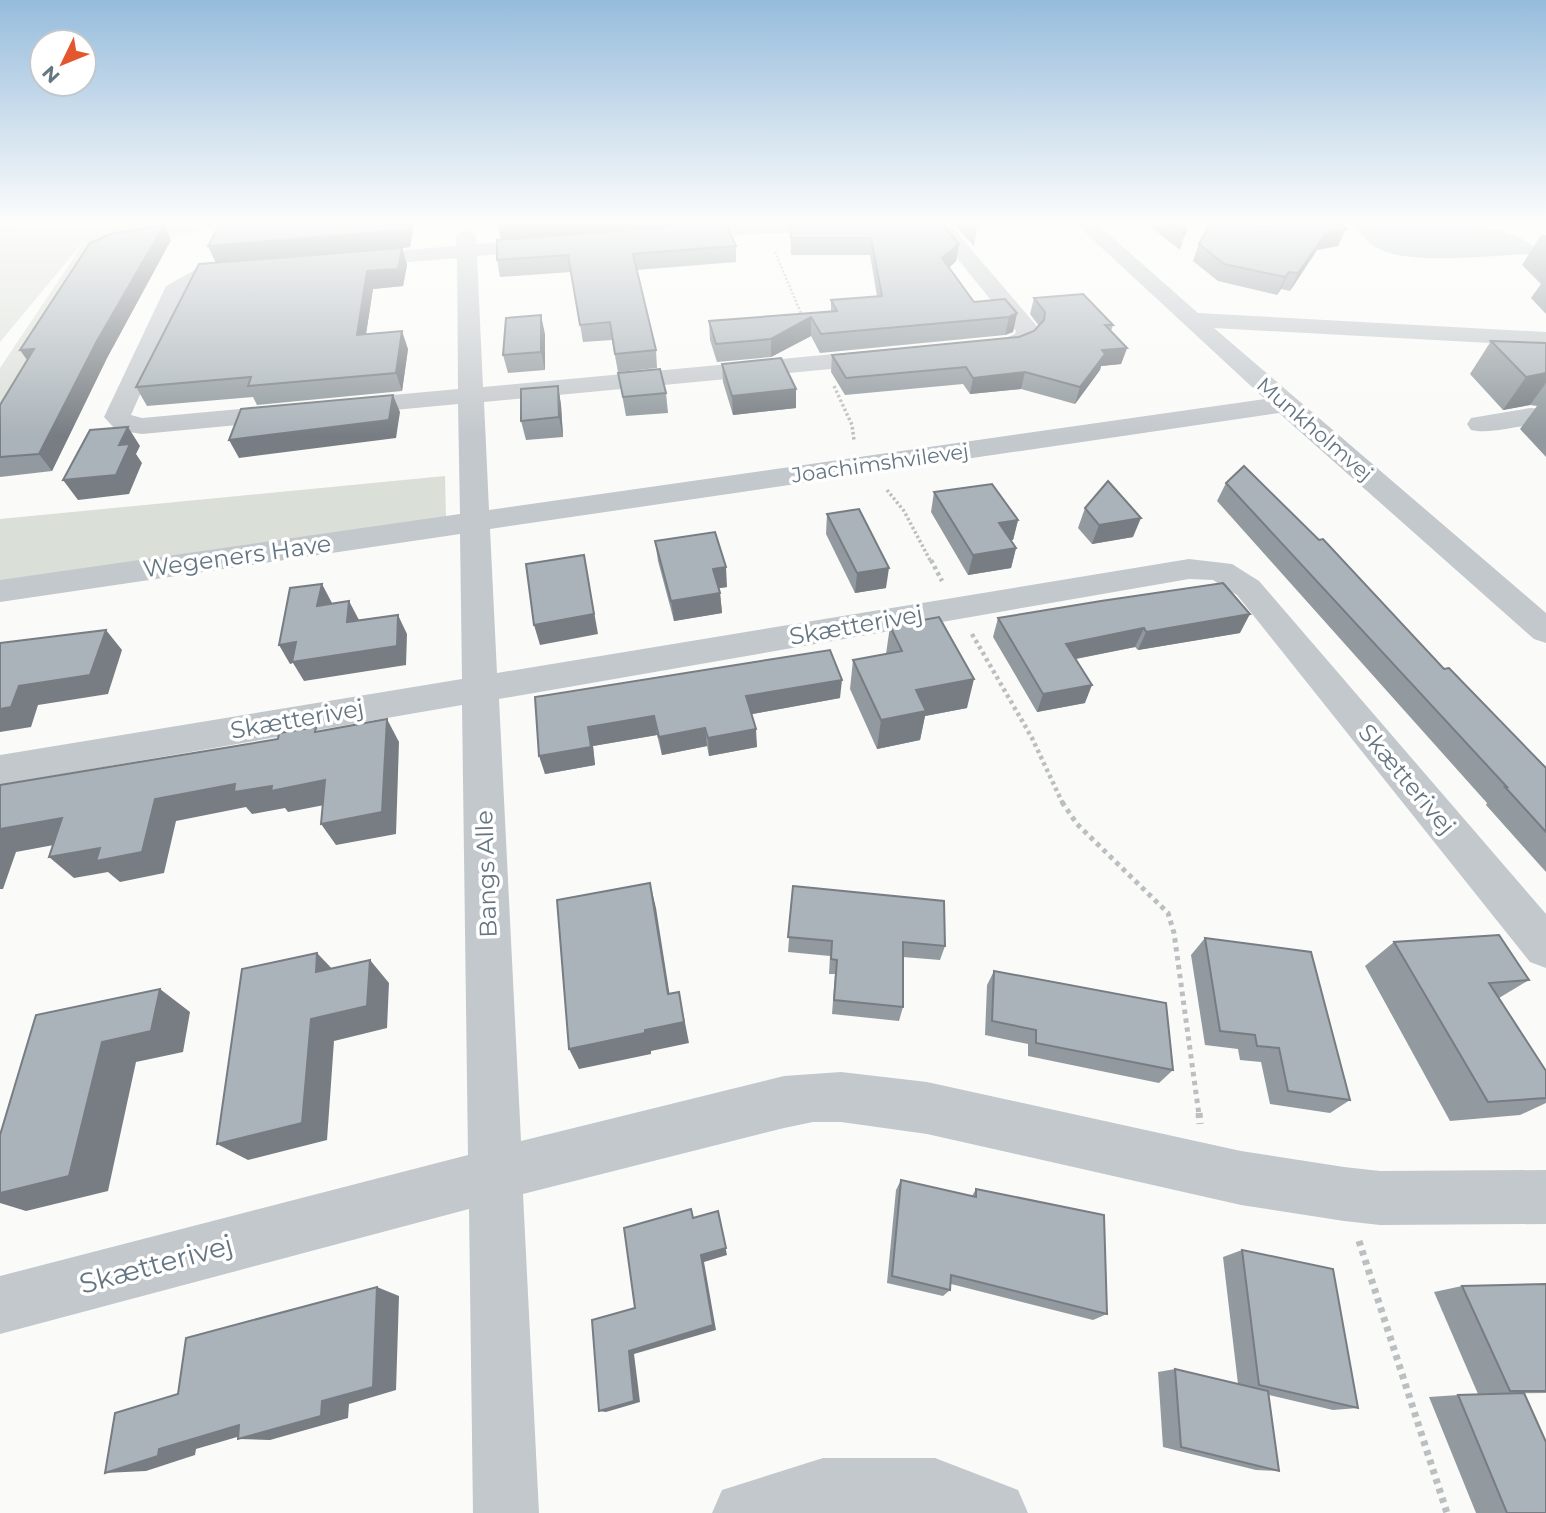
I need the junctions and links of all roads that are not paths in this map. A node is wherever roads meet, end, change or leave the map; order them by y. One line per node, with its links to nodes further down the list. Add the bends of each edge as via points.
1 (173, 295): 7 (street, via 117,414 122,422 142,426)
2 (468, 295): 7 (street, Bangs Alle)
3 (999, 295): 7 (street, via 1028,330 1026,338 1010,345)
4 (1165, 295): 5 (street, Munkholmvej)
5 (1194, 320): 6 (street); 8 (street, Munkholmvej)
6 (1546, 339)
7 (471, 394): 11 (street, Bangs Alle)
8 (1285, 404): 11 (street, Joachimshvilevej); 13 (street, Munkholmvej)
9 (1546, 417): 10 (street)
10 (1482, 424)
11 (474, 522): 12 (street, Wegeners Have); 14 (street, Bangs Alle)
12 (0, 591)
13 (1546, 631)
14 (480, 688): 15 (street, Skætterivej); 16 (street, Skætterivej, via 1189,569 1215,569 1248,587); 17 (street, Bangs Alle)
15 (0, 770)
16 (1546, 947)
17 (495, 1174): 18 (street, Skætterivej, via 784,1102 831,1097 927,1108 1241,1178 1344,1194); 19 (street, Skætterivej); 20 (street, Bangs Alle)
18 (1546, 1197)
19 (0, 1305)
20 (506, 1513)
21 (745, 1513): 22 (street, via 824,1491 935,1491)
22 (995, 1513)

